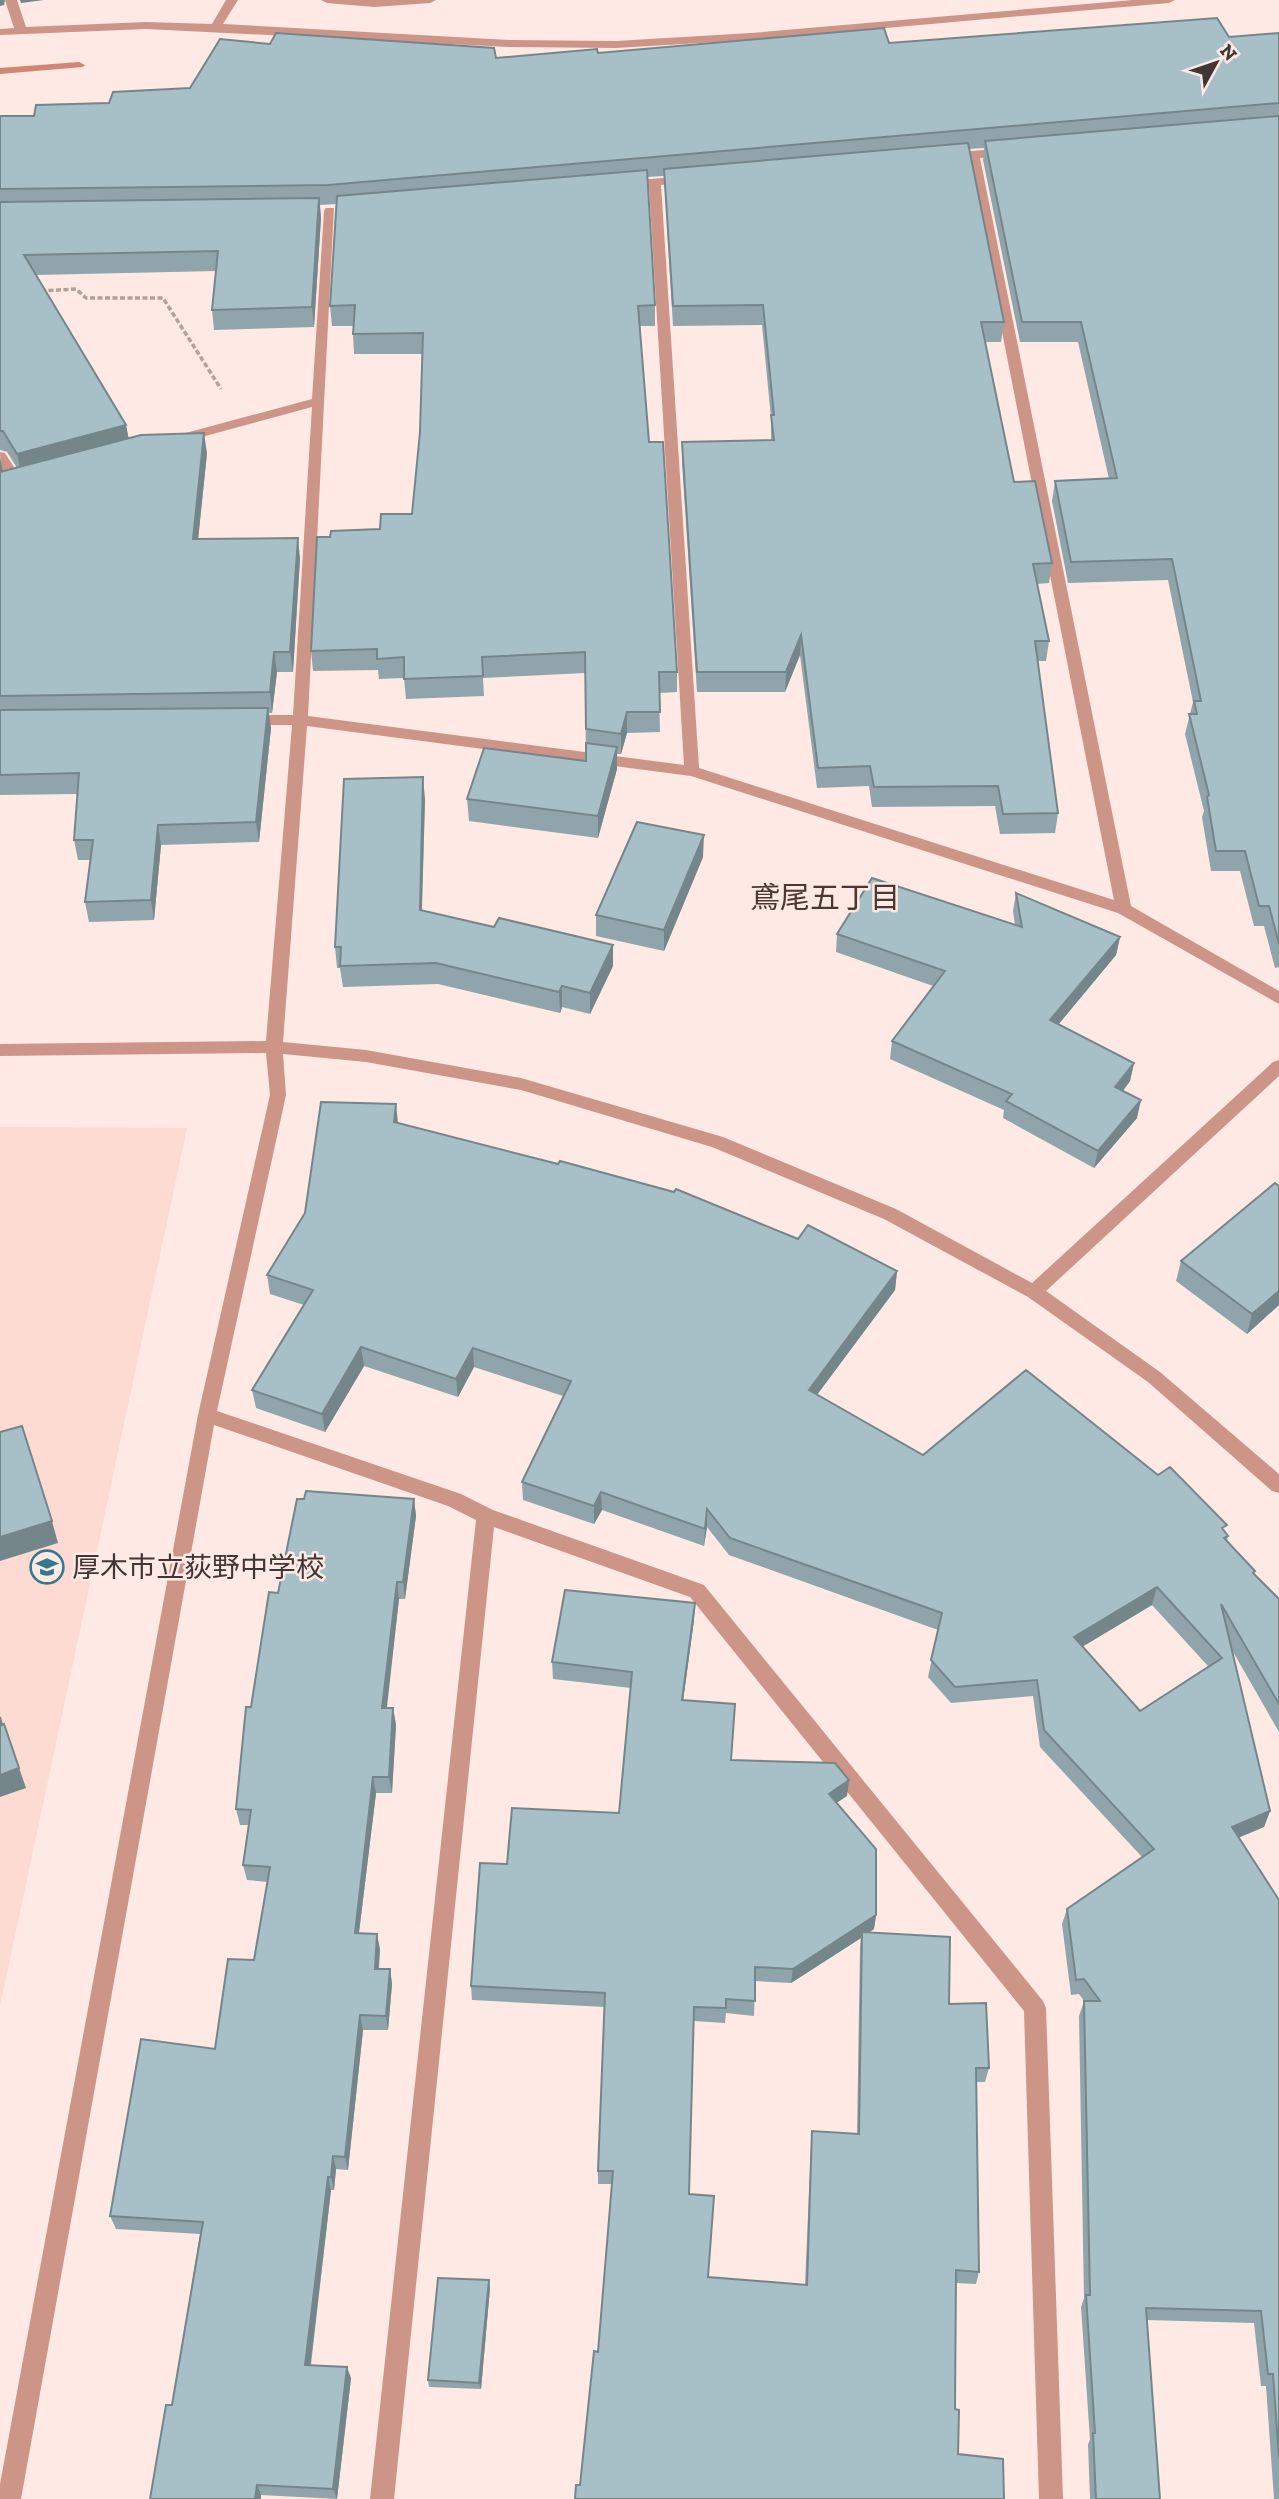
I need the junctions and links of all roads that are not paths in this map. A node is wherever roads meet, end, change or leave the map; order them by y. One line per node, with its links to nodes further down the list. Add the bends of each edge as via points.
1 (11, 0): 7 (street)
2 (232, 0): 6 (street)
3 (327, 0): 4 (street, via 374,4)
4 (430, 0)
5 (1168, 0): 6 (street, via 786,34 586,45)
6 (216, 26): 7 (street)
7 (21, 30): 8 (street)
8 (0, 32)
9 (1015, 151): 10 (street)
10 (973, 155): 11 (street); 23 (street)
11 (933, 158)
12 (695, 179): 13 (street)
13 (655, 182): 14 (street); 22 (street)
14 (614, 186)
15 (330, 210): 16 (street)
16 (320, 401): 17 (street); 20 (street)
17 (162, 443)
18 (0, 456): 19 (street, via 23,481)
19 (0, 487)
20 (300, 720): 21 (street); 22 (street); 25 (street)
21 (232, 721)
22 (692, 771): 23 (street)
23 (1124, 909): 24 (street)
24 (1279, 998)
25 (274, 1047): 26 (street); 28 (street, via 366,1056 521,1084 717,1142 890,1213); 29 (street, via 278,1095)
26 (0, 1050)
27 (1279, 1066): 28 (street)
28 (1034, 1292): 30 (street, via 1154,1377)
29 (207, 1415): 31 (street, via 454,1500); 32 (street)
30 (1279, 1485)
31 (486, 1516): 33 (street); 34 (street, via 697,1591 1035,2008)
32 (9, 2499)
33 (382, 2499)
34 (1051, 2499)

